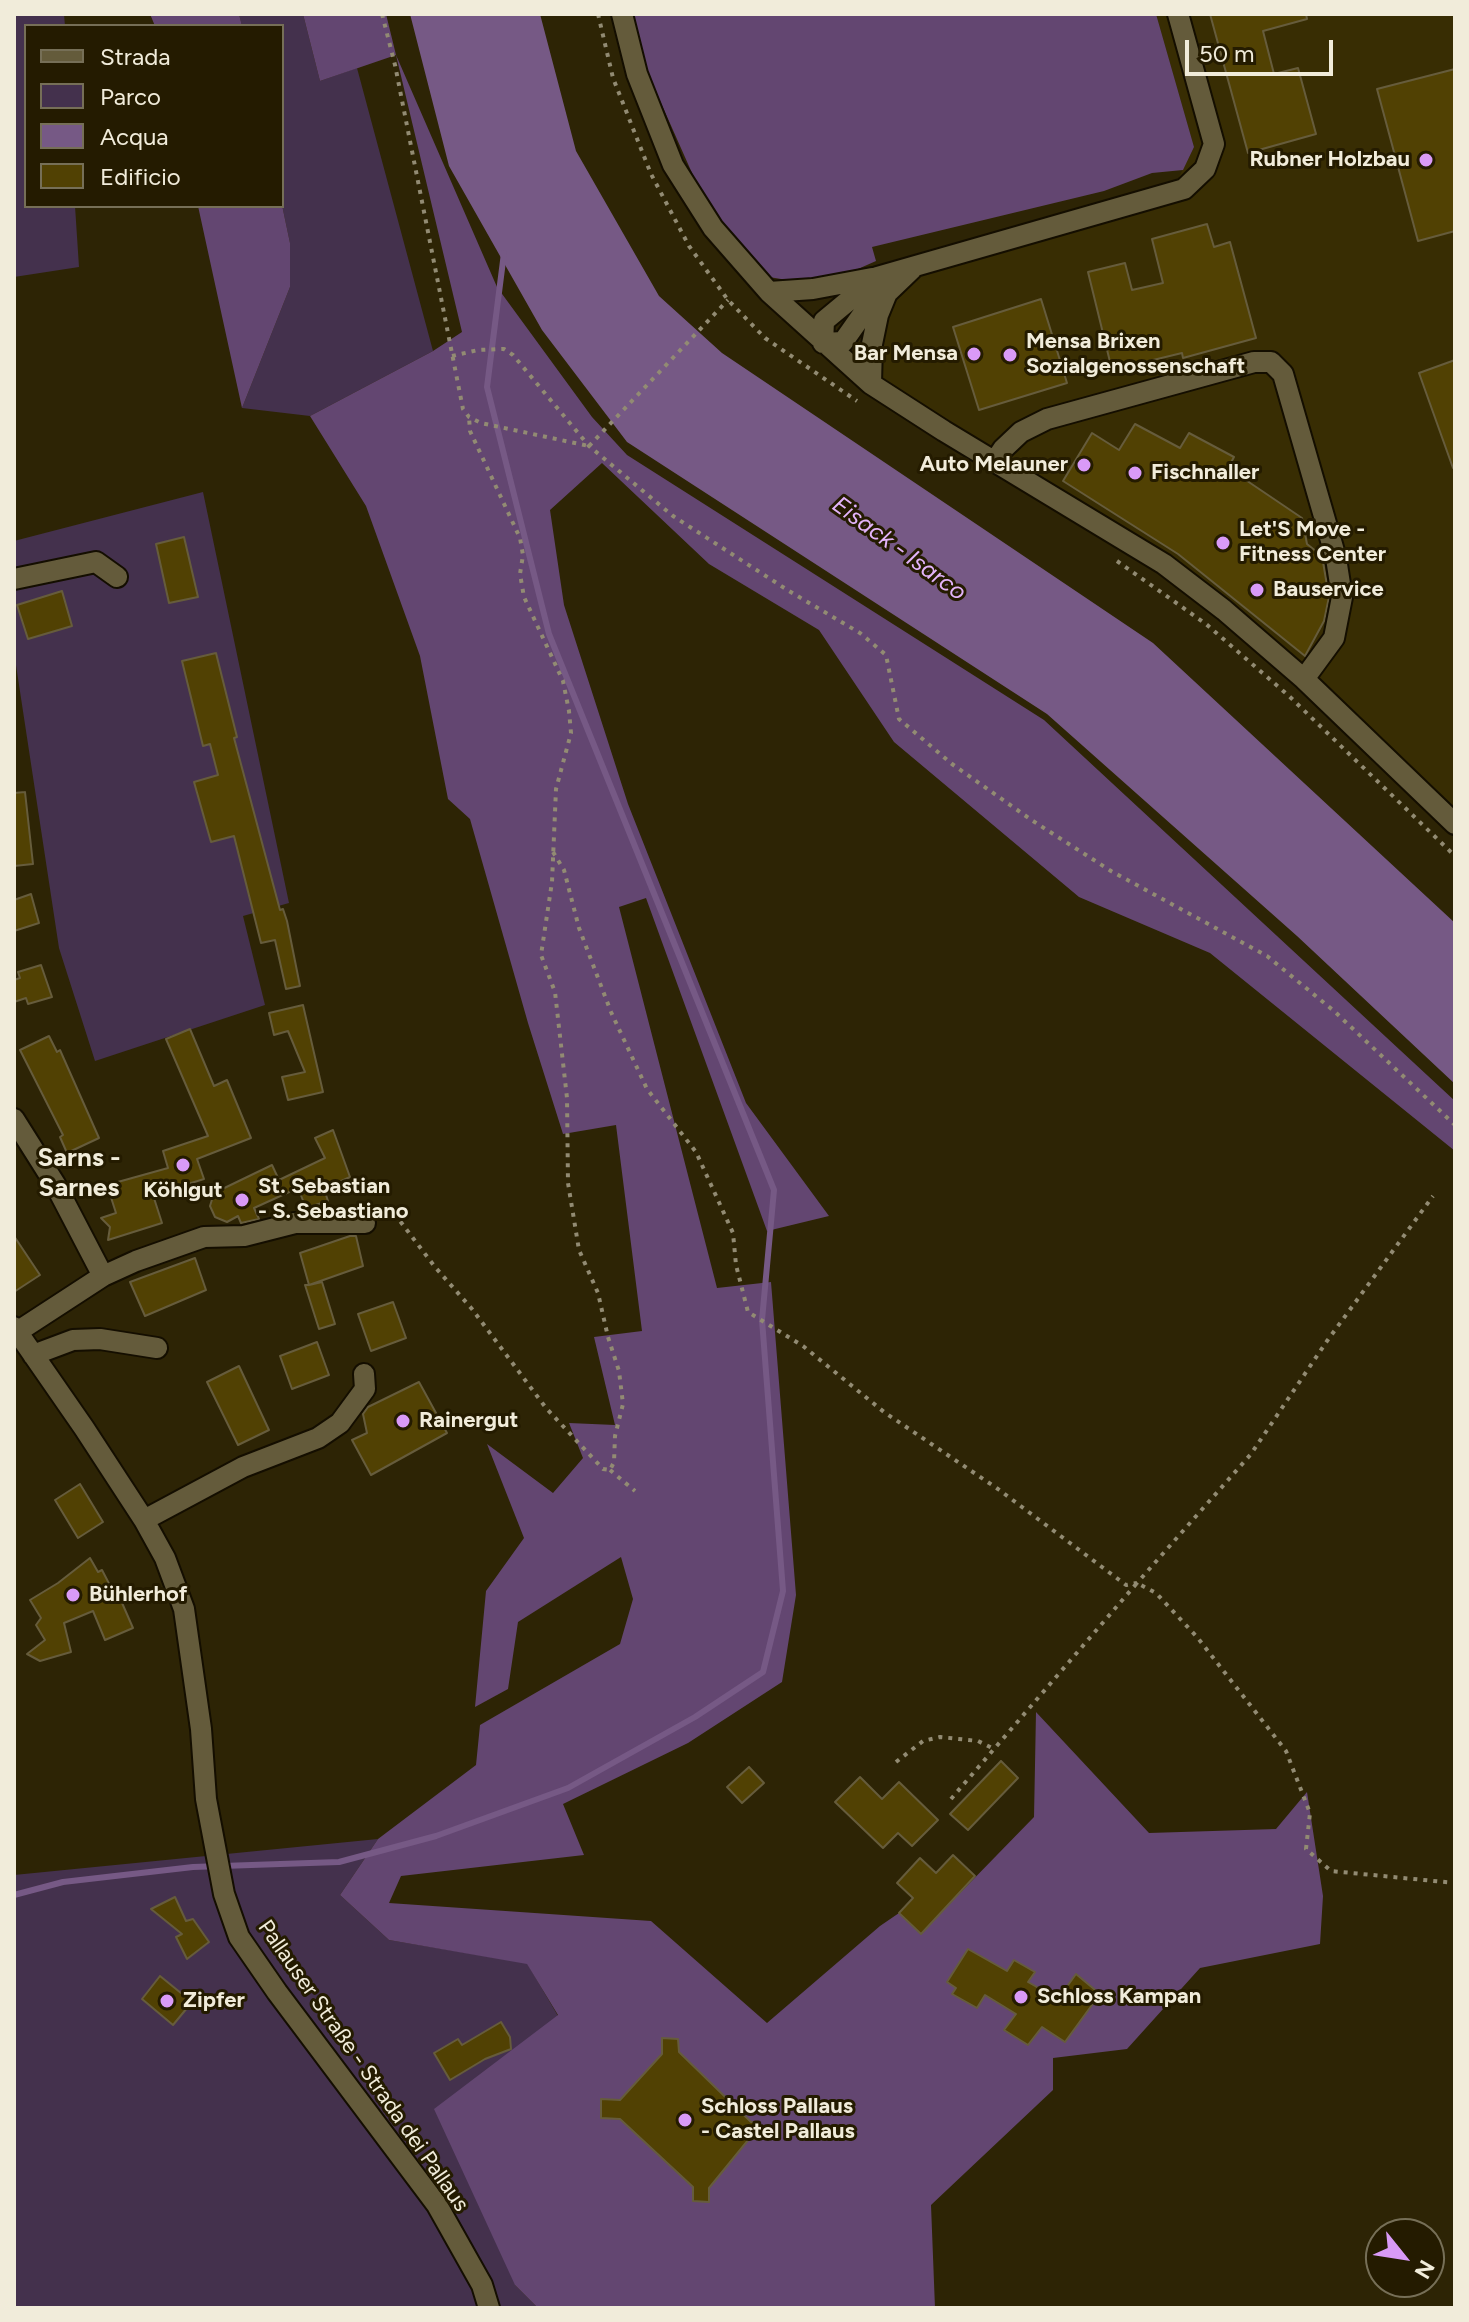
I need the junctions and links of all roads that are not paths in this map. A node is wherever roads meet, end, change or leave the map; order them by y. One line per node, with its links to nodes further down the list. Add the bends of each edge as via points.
1 (622, 14): 4 (street, via 637,74 673,165 713,228)
2 (1178, 14): 3 (street, via 1214,144 1205,169 1184,189 913,268)
3 (882, 285): 4 (street); 5 (street, via 843,342); 6 (street)
4 (769, 292): 5 (street)
5 (823, 343): 6 (street)
6 (871, 384): 7 (street)
7 (995, 461): 10 (street, via 1164,564); 10 (street, via 1021,432 1047,419 1254,362 1271,362 1283,374 1336,558 1342,597 1334,638)
8 (117, 577): 9 (street, via 96,562)
9 (14, 579)
10 (1304, 679): 11 (street)
11 (1455, 824)
12 (14, 1119): 14 (street)
13 (365, 1223): 14 (street, via 295,1223 244,1236 204,1237)
14 (103, 1276): 15 (street)
15 (16, 1330): 17 (street, Pallauser Straße - Strada dei Pallaus)
16 (157, 1348): 17 (street, via 73,1340)
17 (33, 1355): 19 (street, Pallauser Straße - Strada dei Pallaus)
18 (364, 1374): 19 (street, via 365,1389 340,1423 318,1438 243,1467)
19 (144, 1520): 20 (street, Pallauser Straße - Strada dei Pallaus, via 184,1609 206,1799 224,1894 239,1937 437,2205 482,2285)
20 (489, 2308)

